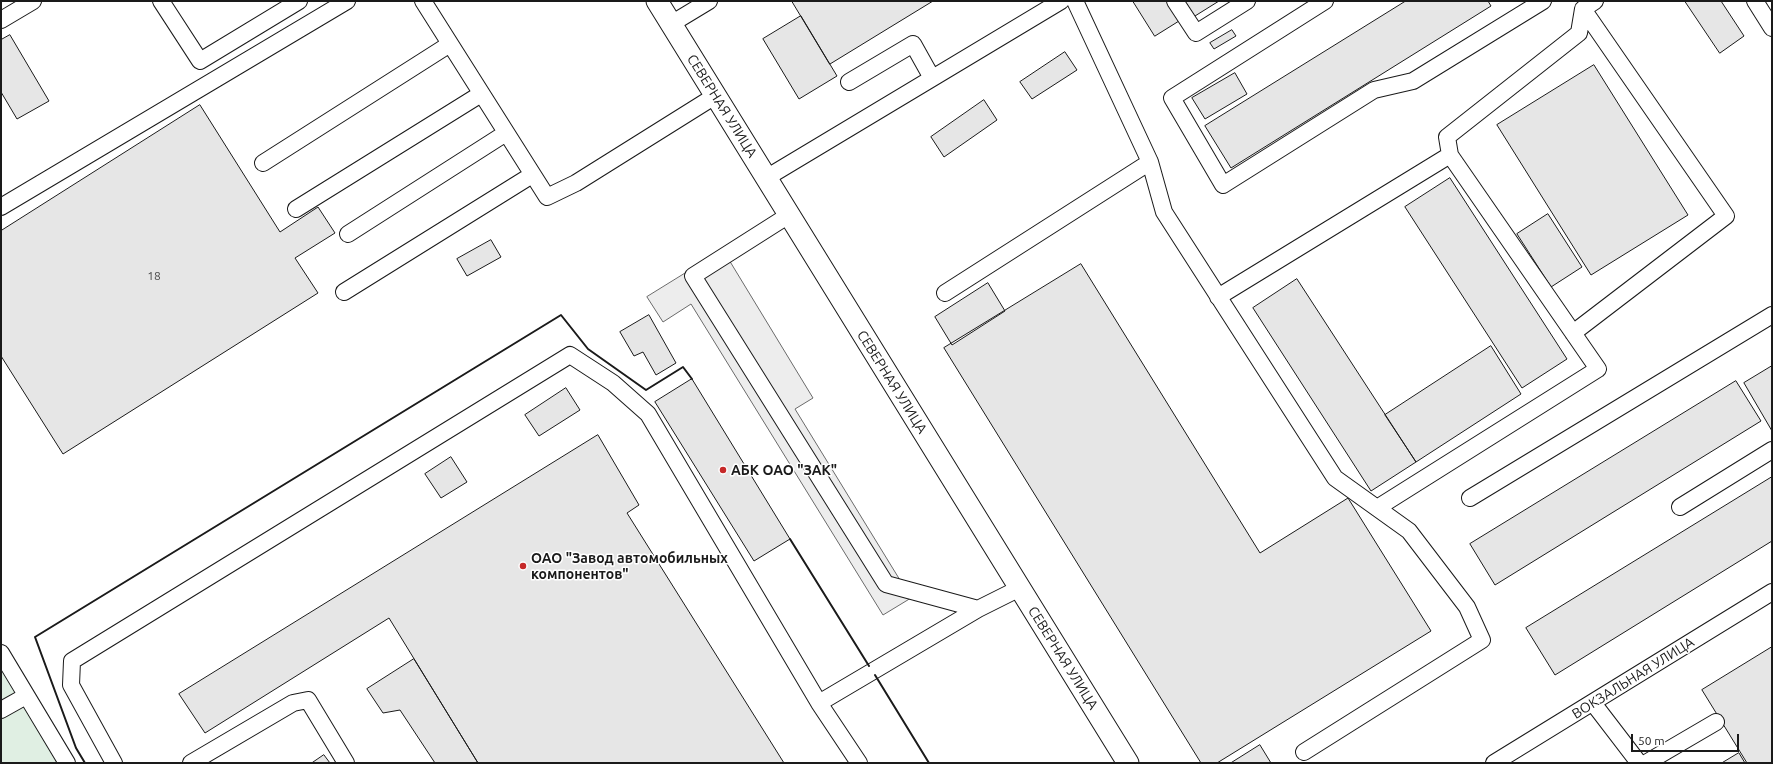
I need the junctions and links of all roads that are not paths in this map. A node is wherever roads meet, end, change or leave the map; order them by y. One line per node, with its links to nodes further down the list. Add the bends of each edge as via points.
1 (33, 1): 16 (street)
2 (161, 1): 3 (street, via 200,61)
3 (299, 1)
4 (347, 1): 30 (street)
5 (423, 1): 19 (street)
6 (657, 1): 17 (main road, СЕВЕРНАЯ УЛИЦА)
7 (710, 1): 17 (street)
8 (1061, 1): 20 (street)
9 (1076, 1): 26 (street)
10 (1175, 1): 11 (street, via 1196,33)
11 (1247, 1)
12 (1325, 1): 14 (street, via 1172,98 1223,185 1374,90 1413,82)
13 (1755, 1): 18 (street)
14 (1540, 2)
15 (1589, 5): 25 (street, via 1579,33 1448,137); 38 (street, via 1726,216)
16 (1, 20)
17 (671, 24): 23 (main road, СЕВЕРНАЯ УЛИЦА)
18 (1772, 28)
19 (450, 44): 22 (street); 27 (street)
20 (932, 78): 21 (street, via 913,44); 29 (street)
21 (849, 82)
22 (481, 94): 24 (street); 31 (street)
23 (715, 96): 28 (street, via 576,183 547,197); 29 (main road, СЕВЕРНАЯ УЛИЦА)
24 (506, 133): 28 (street); 33 (street)
25 (1450, 155): 36 (street); 38 (street)
26 (1150, 162): 35 (street); 36 (street, via 1164,212)
27 (263, 163)
28 (532, 175): 34 (street)
29 (766, 178): 32 (main road, СЕВЕРНАЯ УЛИЦА)
30 (1, 207)
31 (296, 209)
32 (789, 214): 43 (main road, СЕВЕРНАЯ УЛИЦА); 45 (street, via 693,276 886,584)
33 (348, 234)
34 (344, 292)
35 (945, 293)
36 (1218, 297): 42 (street, via 1335,478)
37 (1772, 315): 40 (street)
38 (1573, 333): 42 (street, via 1598,369)
39 (1772, 450): 41 (street)
40 (1470, 498)
41 (1680, 507)
42 (1377, 508): 52 (street, via 1409,531 1467,607 1482,640)
43 (1020, 588): 45 (street); 58 (main road, СЕВЕРНАЯ УЛИЦА)
44 (1772, 592): 49 (street, ВОКЗАЛЬНАЯ УЛИЦА)
45 (978, 609): 48 (street)
46 (1, 653): 47 (street)
47 (26, 696): 50 (street); 53 (street)
48 (819, 703): 54 (street, via 648,414 613,383 570,355 72,661 71,685); 57 (street)
49 (1593, 703): 59 (street, ВОКЗАЛЬНАЯ УЛИЦА); 60 (street)
50 (1, 710)
51 (1716, 722): 61 (street)
52 (1304, 752)
53 (67, 763)
54 (114, 763)
55 (191, 763): 56 (street, via 293,703 308,700)
56 (346, 763)
57 (859, 763)
58 (1128, 763)
59 (1494, 763)
60 (1639, 763)
61 (1646, 763)

